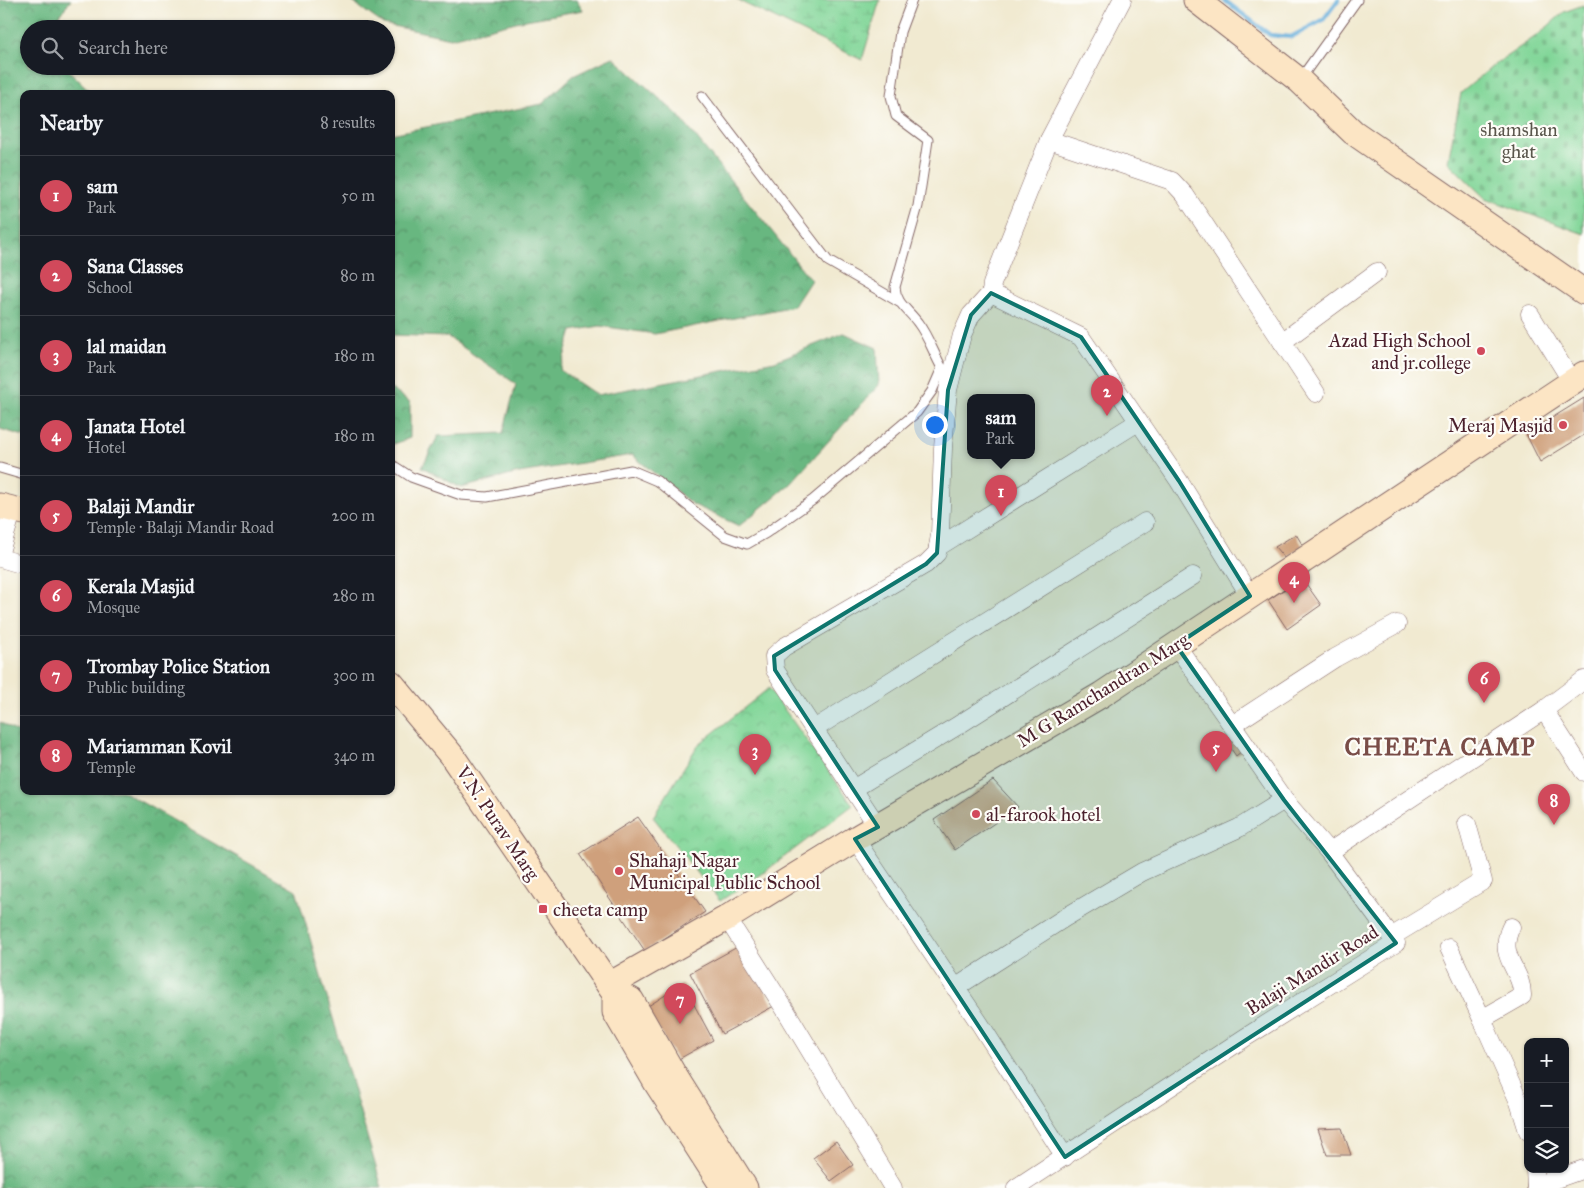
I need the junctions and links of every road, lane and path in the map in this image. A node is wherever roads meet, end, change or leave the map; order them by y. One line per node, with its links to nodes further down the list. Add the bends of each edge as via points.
1 (912, 0): 11 (lane, via 900,32 891,96 896,116 928,140 918,206 895,287)
2 (1122, 0): 7 (street)
3 (1196, 0): 5 (street)
4 (1357, 0): 5 (lane)
5 (1300, 81): 9 (street, via 1353,132)
6 (702, 96): 11 (lane, via 828,261)
7 (1049, 140): 10 (street); 13 (street, via 1172,182 1186,195)
8 (1377, 272): 13 (street)
9 (1584, 292)
10 (991, 293): 16 (street, via 1081,337); 22 (street, via 971,315 962,335 948,390)
11 (899, 302): 17 (lane, via 918,323 942,368 932,391 917,412 813,500 747,544 725,536 657,481 631,470 487,497 461,495 411,477)
12 (1530, 314): 14 (street)
13 (1282, 342): 15 (street)
14 (1578, 378): 27 (street, M G Ramchandran Marg)
15 (1316, 393)
16 (1138, 422): 22 (street); 27 (street, via 1180,481)
17 (395, 467)
18 (0, 468): 19 (lane)
19 (20, 474)
20 (12, 509): 23 (street)
21 (1145, 522): 34 (street)
22 (938, 547): 34 (street, via 937,553 926,564 784,647 774,656 776,670)
23 (0, 552)
24 (0, 558): 25 (street)
25 (20, 563)
26 (1193, 576): 36 (street)
27 (1250, 596): 29 (street, M G Ramchandran Marg)
28 (1397, 624): 33 (street, via 1335,658)
29 (1176, 645): 33 (street, Balaji Mandir Road); 39 (street, M G Ramchandran Marg, via 1100,695)
30 (1584, 680): 32 (street)
31 (395, 688): 47 (street, V.N. Purav Marg, via 452,756)
32 (1544, 710): 35 (street); 41 (street)
33 (1232, 725): 37 (street, Balaji Mandir Road)
34 (814, 729): 36 (street)
35 (1584, 772)
36 (853, 789): 39 (street)
37 (1284, 800): 41 (street, Balaji Mandir Road); 46 (street, via 1239,828 1142,872)
38 (1467, 824): 44 (street, via 1483,881)
39 (878, 827): 40 (street, M G Ramchandran Marg)
40 (855, 839): 42 (street, M G Ramchandran Marg); 46 (street)
41 (1329, 852): 44 (street, Balaji Mandir Road)
42 (727, 918): 47 (street, M G Ramchandran Marg); 56 (street)
43 (1512, 926): 48 (street, via 1506,946 1522,985 1522,996)
44 (1392, 937): 51 (street, Balaji Mandir Road, via 1396,943 1246,1037)
45 (1449, 948): 48 (street)
46 (955, 988): 51 (street)
47 (612, 990): 49 (street, V.N. Purav Marg, via 631,1000)
48 (1482, 1019): 50 (street)
49 (666, 1080): 54 (street, V.N. Purav Marg); 55 (street, V.N. Purav Marg)
50 (1527, 1128)
51 (1065, 1157): 57 (street, Balaji Mandir Road)
52 (1584, 1169): 53 (street)
53 (1535, 1181)
54 (724, 1188)
55 (745, 1188)
56 (893, 1188)
57 (1016, 1188)

